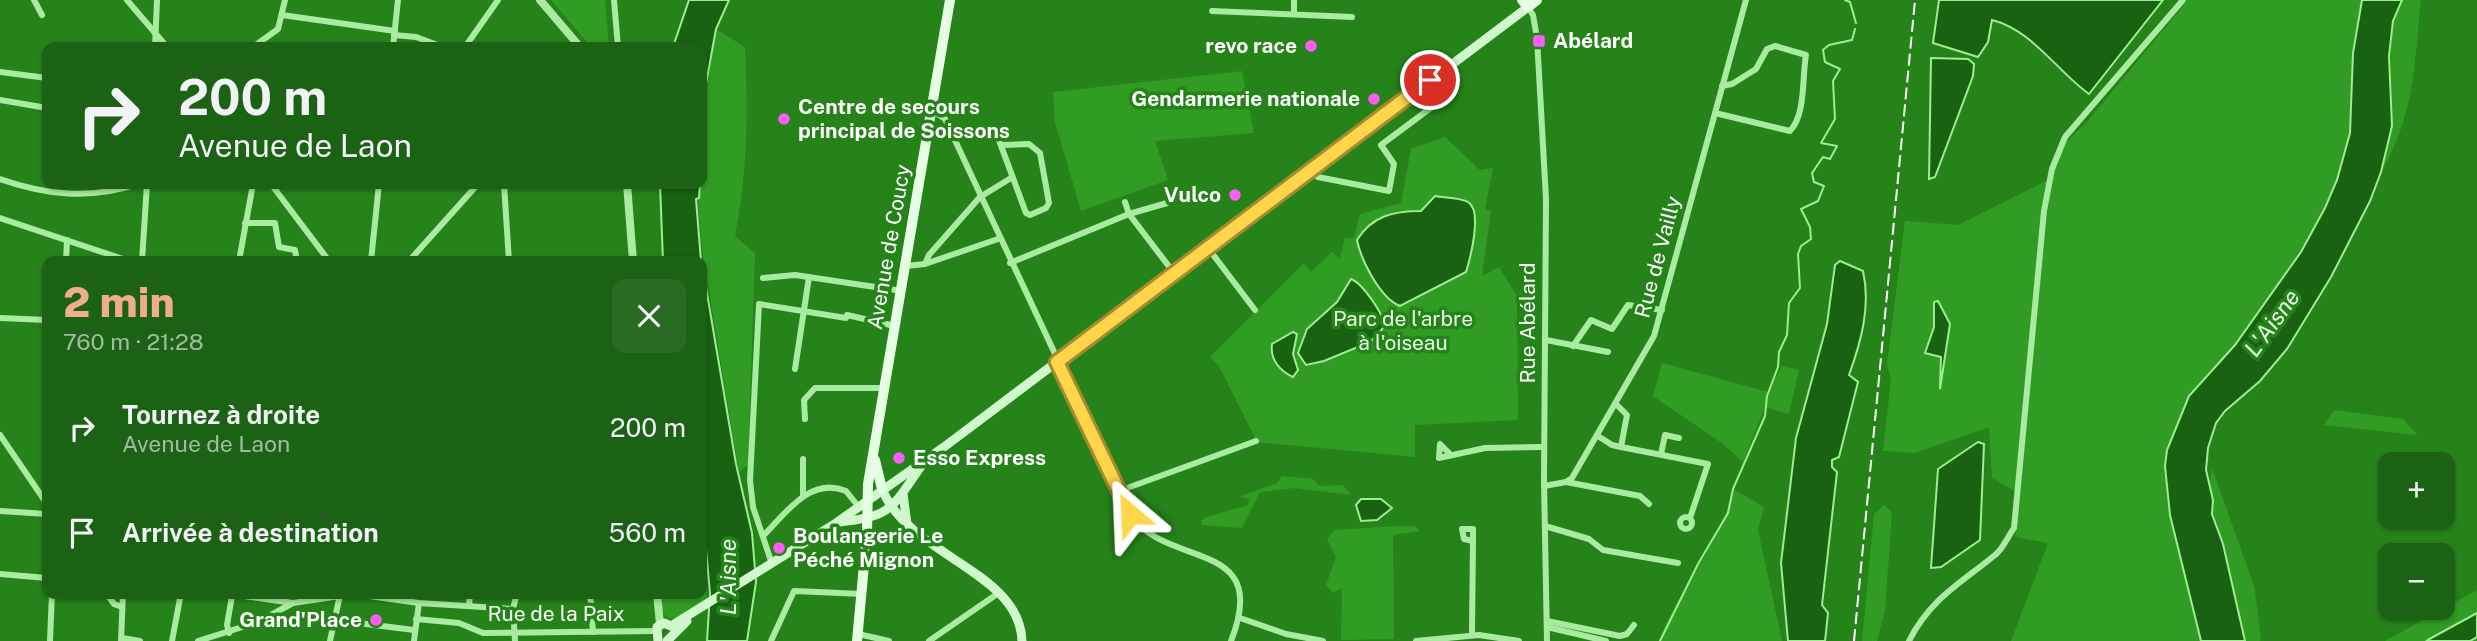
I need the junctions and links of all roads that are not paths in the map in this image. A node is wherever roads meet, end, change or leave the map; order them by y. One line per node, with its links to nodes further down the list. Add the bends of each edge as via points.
1 (34, 0): 17 (street)
2 (127, 0): 20 (street)
3 (157, 0): 20 (street)
4 (285, 0): 18 (street)
5 (398, 0): 21 (street)
6 (498, 0): 27 (street)
7 (540, 0): 28 (street)
8 (614, 0): 29 (street)
9 (950, 0): 36 (main road, Avenue de Coucy)
10 (1294, 0): 16 (street)
11 (1537, 0): 14 (main road)
12 (1746, 0): 33 (street, Rue de Vailly)
13 (2183, 0): 182 (street, via 2065,137 2052,169 2044,211 2014,528 1996,554 1944,595)
14 (1525, 3): 32 (main road); 83 (street, Rue Abélard, via 1533,15 1536,38 1546,199)
15 (1212, 11): 16 (street)
16 (1294, 14): 19 (street)
17 (42, 15)
18 (282, 15): 21 (street); 24 (street, via 278,29)
19 (1352, 17)
20 (155, 33): 22 (street); 23 (street)
21 (394, 33): 25 (street); 26 (street)
22 (155, 42)
23 (163, 42)
24 (260, 42)
25 (393, 42)
26 (430, 42)
27 (469, 42)
28 (576, 42)
29 (618, 42)
30 (0, 72): 31 (street)
31 (42, 77)
32 (1430, 80): 40 (main road); 40 (street, via 1440,101 1381,145 1394,164 1389,191 1318,177)
33 (1722, 86): 37 (street, Rue de Vailly); 37 (street, via 1756,69 1767,49 1774,46 1806,55 1801,103 1790,131)
34 (0, 100): 35 (street)
35 (42, 107)
36 (932, 110): 51 (street, via 945,119); 72 (main road, Avenue de Coucy)
37 (1715, 113): 78 (street, Rue de Vailly)
38 (997, 135): 39 (street)
39 (1002, 145): 41 (street); 41 (street, via 1029,144 1040,153 1049,203 1046,208 1026,213)
40 (1312, 170): 59 (main road)
41 (1011, 178): 51 (street)
42 (0, 179): 43 (street, via 40,191 79,195)
43 (122, 189)
44 (147, 189): 62 (street)
45 (252, 189): 56 (street)
46 (275, 189): 65 (street)
47 (378, 189): 66 (street)
48 (474, 189): 67 (street)
49 (504, 189): 68 (street)
50 (627, 189): 69 (street)
51 (980, 197): 57 (street); 71 (street)
52 (1125, 202): 54 (street)
53 (1167, 203): 54 (street)
54 (1129, 214): 70 (street); 73 (street)
55 (0, 218): 58 (street)
56 (246, 223): 63 (street); 64 (street, via 275,223 279,247 295,250)
57 (999, 239): 70 (street); 71 (street)
58 (67, 240): 60 (street); 61 (street)
59 (1208, 248): 73 (main road); 77 (street)
60 (66, 256)
61 (114, 256)
62 (142, 256)
63 (240, 256)
64 (296, 256)
65 (325, 256)
66 (372, 256)
67 (413, 256)
68 (509, 256)
69 (633, 256)
70 (1010, 263): 86 (street)
71 (925, 264): 72 (street)
72 (906, 267): 76 (main road, Avenue de Coucy)
73 (1174, 274): 86 (main road)
74 (809, 277): 75 (street); 76 (street); 79 (street)
75 (763, 278)
76 (902, 291): 82 (main road, Avenue de Coucy)
77 (1255, 310)
78 (1662, 310): 84 (street, via 1628,305 1612,329 1591,320); 89 (street, Rue de Vailly, via 1651,344)
79 (804, 311): 82 (street); 87 (street); 124 (street, via 759,304 750,480)
80 (0, 318): 81 (street)
81 (42, 320)
82 (895, 326): 88 (main road, Avenue de Coucy)
83 (1546, 340): 84 (street); 96 (street, Rue Abélard)
84 (1573, 346): 85 (street)
85 (1608, 352)
86 (1057, 362): 102 (main road); 110 (street)
87 (795, 369)
88 (885, 388): 90 (street, via 815,388 804,400); 101 (main road, Avenue de Coucy)
89 (1616, 404): 92 (street, Rue de Vailly); 97 (street, via 1627,415)
90 (805, 419)
91 (0, 435): 95 (street)
92 (1598, 436): 97 (street); 107 (street, Rue de Vailly)
93 (1679, 438): 98 (street, via 1665,435)
94 (1256, 442): 110 (street)
95 (4, 445): 113 (street)
96 (1544, 447): 99 (street, via 1485,448); 108 (street, Rue Abélard)
97 (1621, 447): 98 (street)
98 (1661, 454): 104 (street)
99 (1451, 455)
100 (803, 459): 112 (street)
101 (874, 459): 105 (main road); 114 (main road, Avenue de Coucy)
102 (925, 460): 106 (main road); 111 (main road)
103 (1717, 461): 104 (street)
104 (1708, 464): 119 (street)
105 (879, 475): 106 (main road); 109 (main road)
106 (895, 480): 109 (main road)
107 (1566, 482): 108 (street); 115 (street, via 1640,496)
108 (1544, 486): 123 (street, Rue Abélard)
109 (882, 489): 114 (main road); 116 (main road)
110 (1119, 491): 152 (street, via 1136,523 1147,533 1224,566 1239,587)
111 (903, 492): 116 (main road); 122 (main road)
112 (803, 496): 114 (street, via 824,488 841,488); 124 (street)
113 (42, 497)
114 (863, 503): 120 (main road, Avenue de Coucy); 121 (main road)
115 (1649, 504)
116 (890, 508): 120 (main road); 122 (main road)
117 (0, 511): 118 (street)
118 (42, 513)
119 (1690, 518)
120 (867, 520): 121 (main road); 131 (main road, Avenue de Coucy)
121 (836, 523): 127 (main road)
122 (906, 524): 130 (main road)
123 (1545, 526): 126 (street, via 1589,539 1603,551); 155 (street, Rue Abélard)
124 (763, 536): 127 (street)
125 (1473, 541): 162 (street)
126 (1678, 563)
127 (770, 565): 161 (main road)
128 (0, 574): 129 (street)
129 (42, 578)
130 (1000, 592): 174 (street); 175 (main road, via 1015,609)
131 (862, 594): 163 (main road, Avenue de Coucy); 172 (street, via 794,590)
132 (52, 599): 165 (street)
133 (111, 599): 150 (street)
134 (123, 599): 150 (street)
135 (180, 599): 167 (street)
136 (231, 599): 159 (street)
137 (271, 599): 146 (street)
138 (316, 599): 146 (street)
139 (339, 599): 154 (street)
140 (406, 599): 147 (street)
141 (431, 599): 148 (street)
142 (470, 599): 149 (street)
143 (516, 599): 151 (street)
144 (590, 599): 158 (street)
145 (657, 599): 161 (street)
146 (293, 603): 159 (street)
147 (419, 603): 148 (street); 153 (street)
148 (431, 603): 149 (street)
149 (469, 606): 151 (street)
150 (122, 607): 164 (street)
151 (513, 609): 160 (street)
152 (1240, 618): 176 (street); 177 (street)
153 (416, 619): 157 (street); 160 (street, Rue de la Paix, via 459,623 483,633)
154 (334, 620): 157 (street); 169 (street)
155 (1547, 624): 156 (street, via 1620,636); 180 (street, Rue Abélard); 181 (street)
156 (1633, 625)
157 (414, 630): 170 (street)
158 (593, 632): 160 (street, Rue de la Paix); 161 (street, Rue de la Paix)
159 (229, 633): 168 (street)
160 (514, 633): 171 (street)
161 (663, 634)
162 (1472, 635): 178 (street); 179 (street)
163 (858, 638): 173 (street)
164 (121, 639): 166 (street)
165 (50, 641)
166 (140, 641)
167 (172, 641)
168 (198, 641)
169 (330, 641)
170 (414, 641)
171 (515, 641)
172 (771, 641)
173 (889, 641)
174 (929, 641)
175 (1022, 641)
176 (1231, 641)
177 (1323, 641)
178 (1416, 641)
179 (1519, 641)
180 (1547, 641)
181 (1606, 641)
182 (1909, 641)

